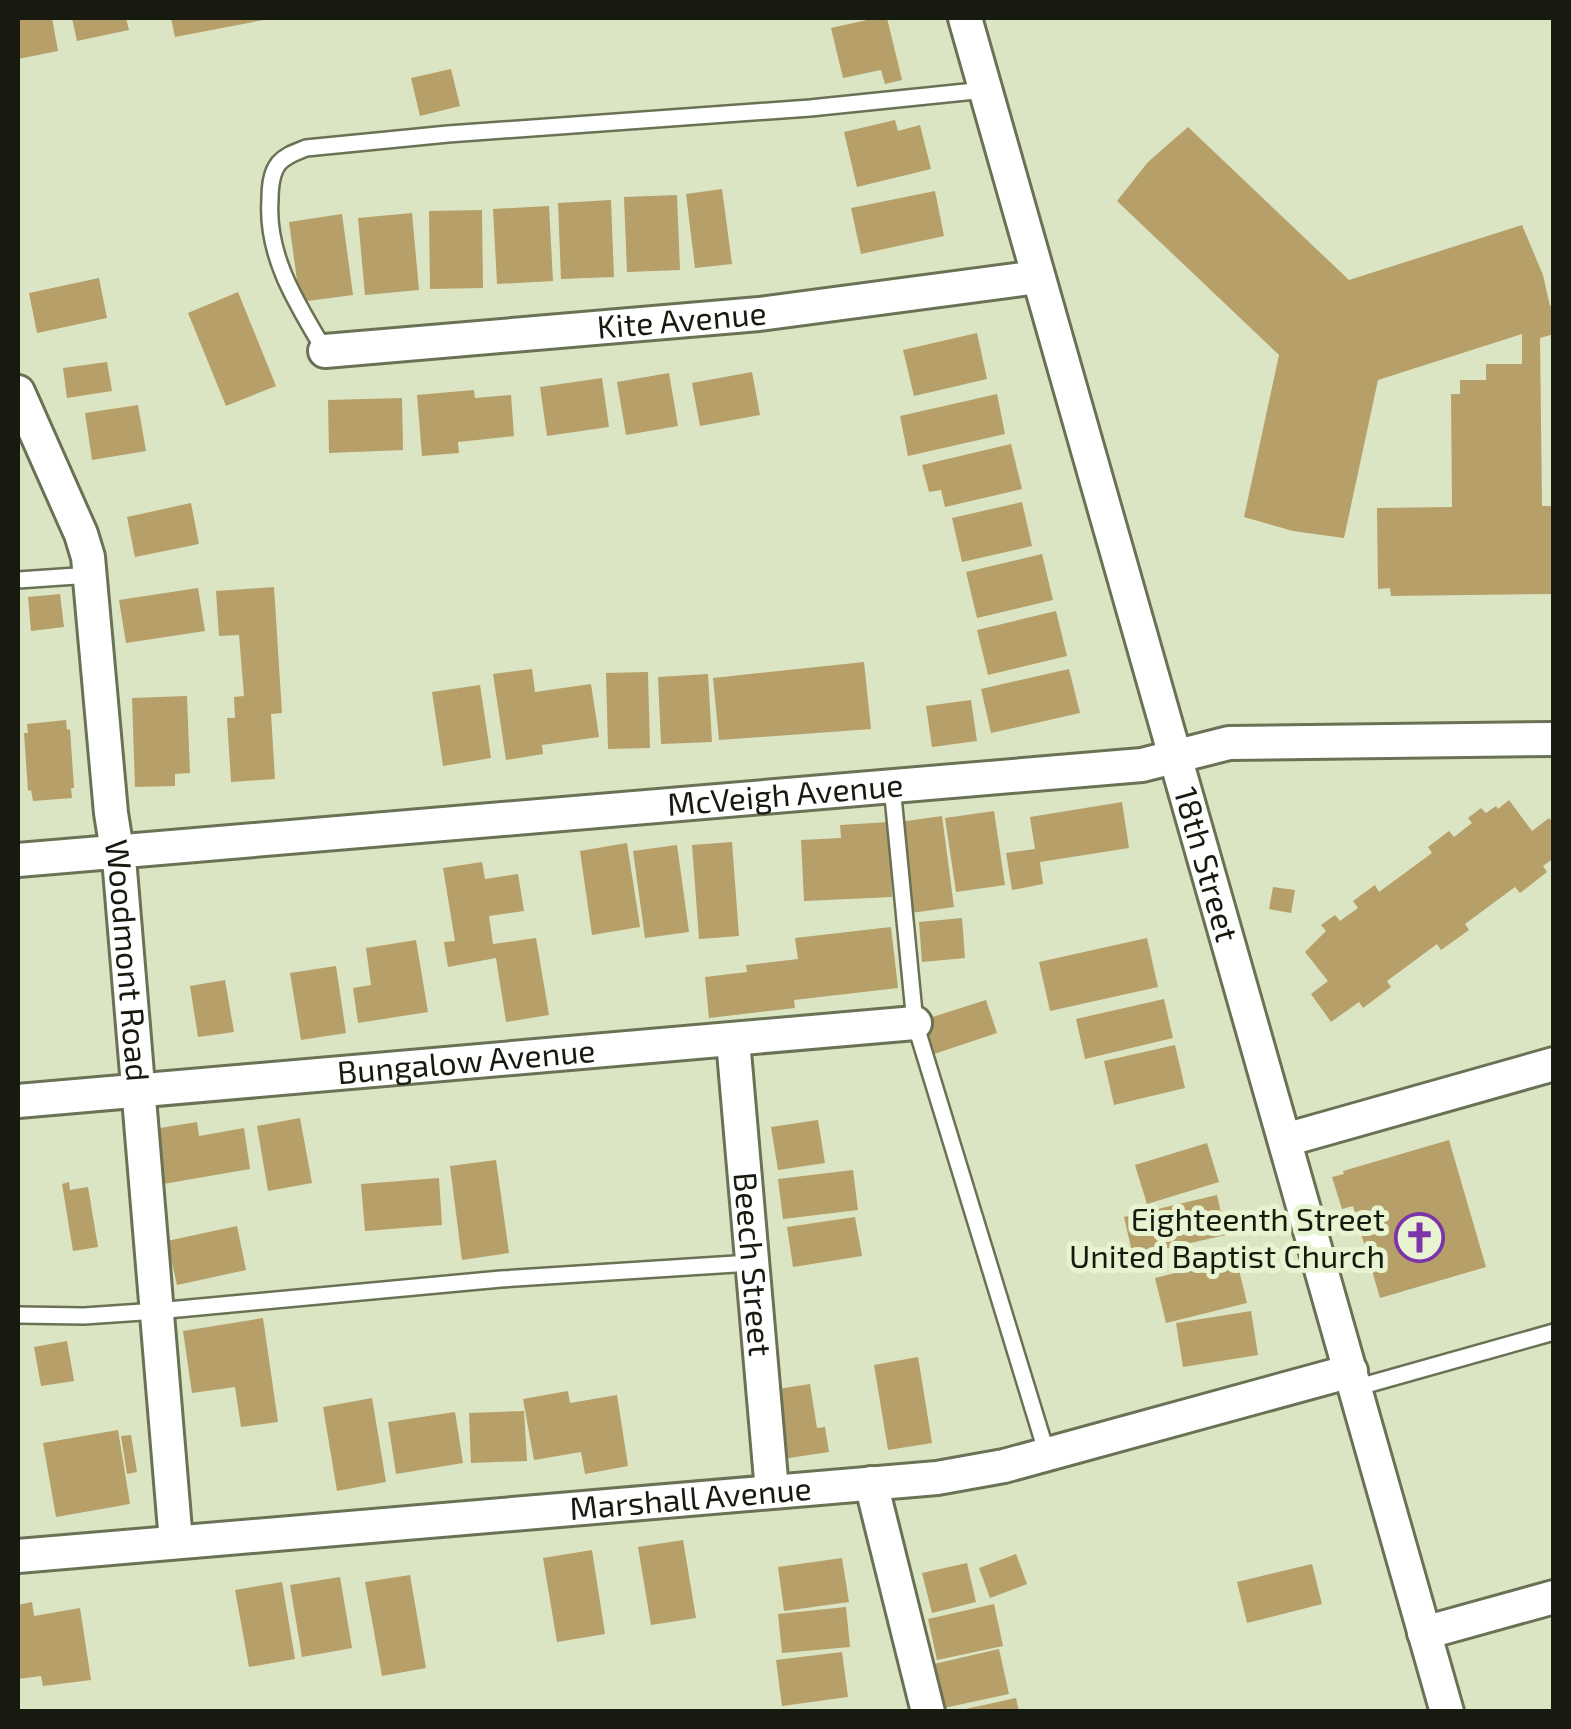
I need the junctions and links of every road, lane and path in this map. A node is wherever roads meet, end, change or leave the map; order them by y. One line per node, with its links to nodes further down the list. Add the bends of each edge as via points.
1 (965, 18): 2 (street, 18th Street)
2 (985, 90): 3 (street, 18th Street); 4 (lane, via 448,134 288,155 270,183 274,249)
3 (1038, 277): 4 (street, Kite Avenue, via 760,314); 9 (street, 18th Street)
4 (325, 351)
5 (18, 392): 6 (street, Woodmont Road, via 81,534)
6 (91, 574): 7 (lane); 11 (street, Woodmont Road)
7 (18, 580)
8 (1554, 739): 9 (street, McVeigh Avenue, via 1229,743)
9 (1176, 756): 10 (street, McVeigh Avenue, via 1142,765); 18 (street, 18th Street)
10 (892, 786): 11 (street, McVeigh Avenue); 13 (lane)
11 (118, 852): 12 (street, McVeigh Avenue); 16 (street, Woodmont Road)
12 (18, 860)
13 (915, 1024): 14 (street, Bungalow Avenue); 24 (lane)
14 (734, 1040): 16 (street, Bungalow Avenue); 19 (street, Beech Street)
15 (1554, 1064): 18 (street)
16 (139, 1090): 17 (street, Bungalow Avenue); 20 (street, Woodmont Road)
17 (18, 1101)
18 (1285, 1140): 23 (street, 18th Street)
19 (751, 1262): 20 (lane); 26 (street, Beech Street)
20 (157, 1311): 21 (lane); 27 (street, Woodmont Road)
21 (18, 1315)
22 (1554, 1332): 23 (lane)
23 (1353, 1380): 24 (street, Marshall Avenue); 30 (street, 18th Street)
24 (1047, 1454): 25 (street, Marshall Avenue, via 971,1474)
25 (871, 1483): 26 (street, Marshall Avenue); 31 (street)
26 (772, 1490): 27 (street, Marshall Avenue)
27 (176, 1542): 28 (street, Marshall Avenue)
28 (18, 1556)
29 (1554, 1597): 30 (street)
30 (1424, 1633): 32 (street, 18th Street)
31 (928, 1712)
32 (1446, 1712)

